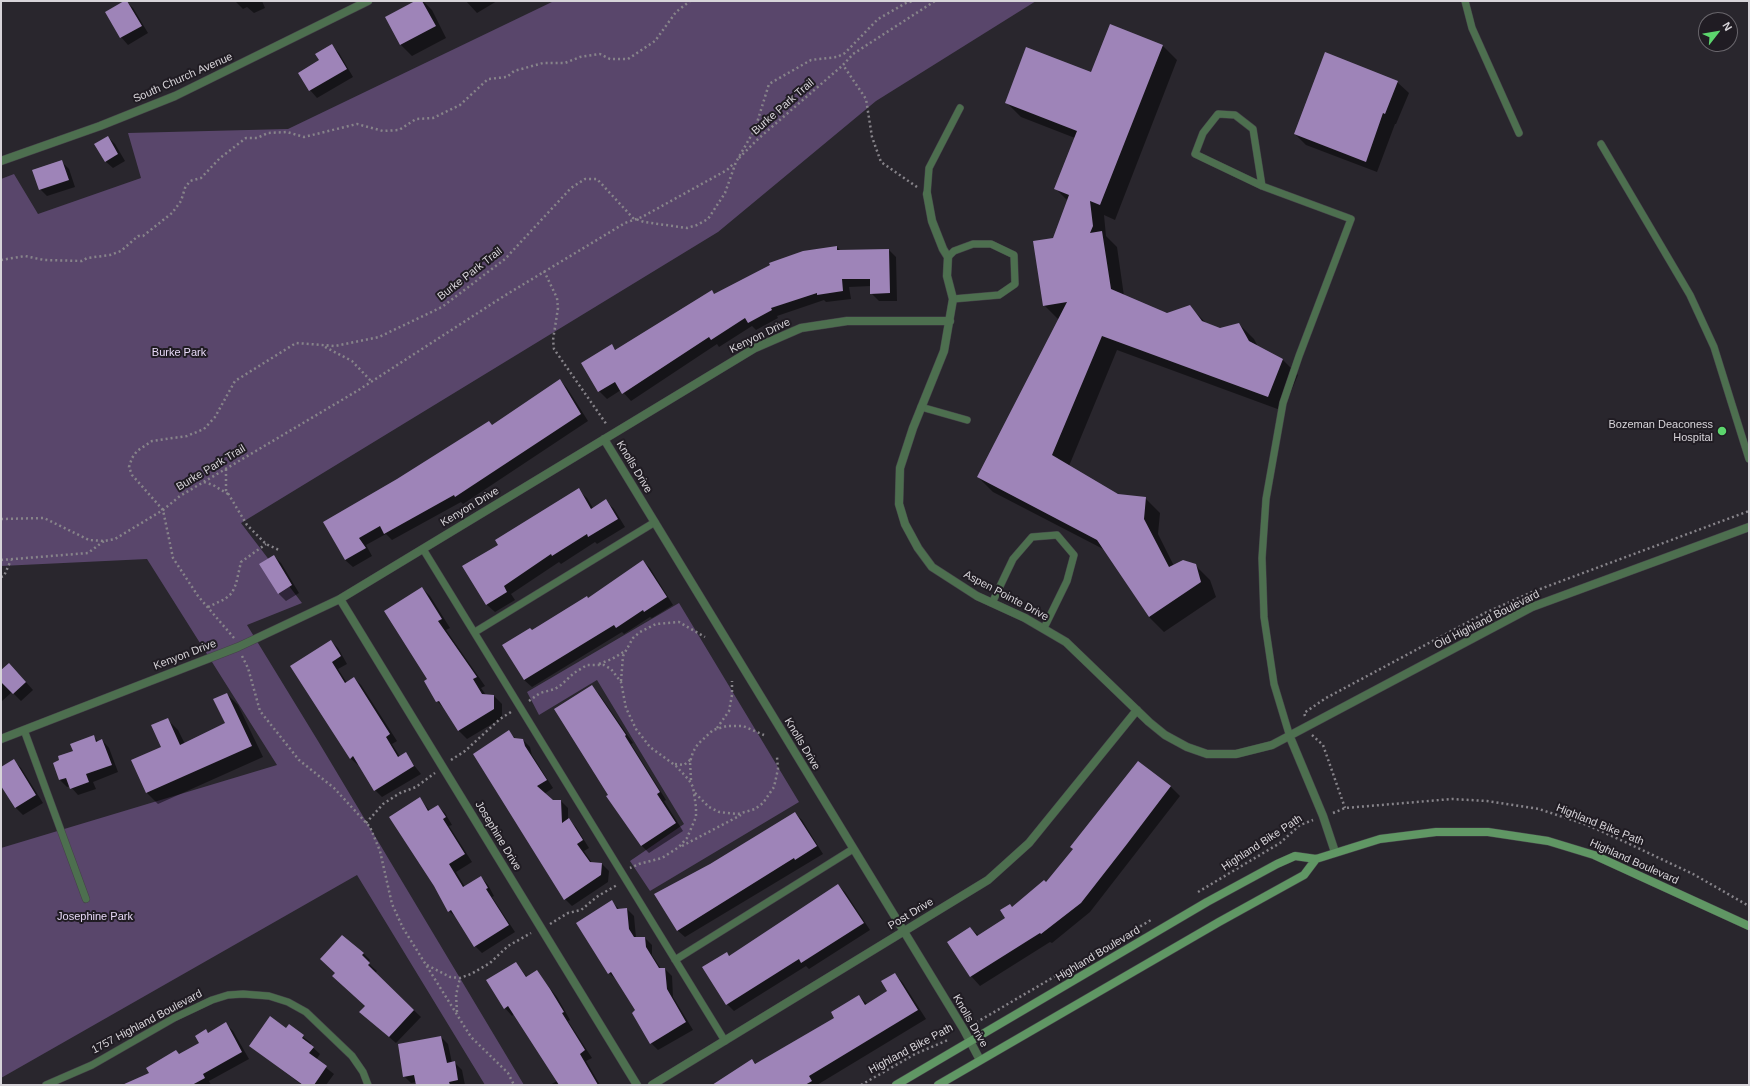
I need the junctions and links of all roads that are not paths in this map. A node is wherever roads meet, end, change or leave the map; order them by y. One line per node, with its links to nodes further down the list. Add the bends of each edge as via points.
1 (368, 1): 6 (street, South Church Avenue, via 175,96)
2 (1465, 1): 4 (lane, via 1472,28)
3 (960, 108): 8 (lane, via 929,168)
4 (1519, 133)
5 (1601, 144): 15 (lane, via 1690,295 1714,347)
6 (1, 161)
7 (1262, 186): 7 (lane, via 1195,154 1203,133 1218,114 1235,115 1253,129); 25 (lane, via 1351,219 1283,403 1266,499 1262,558 1264,617 1274,684)
8 (927, 194): 9 (street, via 932,221)
9 (948, 257): 10 (street, via 947,276); 10 (lane, via 954,251 973,244 991,244 1014,256 1015,284 999,295)
10 (953, 298): 11 (street, Aspen Pointe Drive)
11 (950, 321): 12 (street, Aspen Pointe Drive, via 944,352); 14 (street, Kenyon Drive, via 847,322 801,328 755,348)
12 (921, 407): 13 (lane); 20 (street, Aspen Pointe Drive, via 900,468 899,504 905,524 932,567)
13 (967, 420)
14 (604, 439): 16 (street, Knolls Drive); 18 (street, Kenyon Drive)
15 (1749, 459)
16 (654, 522): 22 (lane); 27 (street, Knolls Drive)
17 (1749, 527): 25 (street, Old Highland Boulevard, via 1532,607)
18 (423, 549): 19 (street, Kenyon Drive); 22 (lane)
19 (340, 599): 24 (street, Kenyon Drive, via 238,647); 39 (street, Josephine Drive)
20 (992, 603): 21 (street, Aspen Pointe Drive); 21 (lane, via 1013,559 1032,537 1056,535 1074,555 1067,581)
21 (1044, 628): 23 (street, Aspen Pointe Drive, via 1066,642)
22 (475, 632): 33 (lane)
23 (1137, 710): 25 (street, Aspen Pointe Drive, via 1165,735 1207,754 1255,751); 32 (street, Post Drive, via 1029,843 988,880)
24 (24, 730): 26 (street, Kenyon Drive); 30 (lane)
25 (1290, 737): 28 (street)
26 (1, 739)
27 (853, 849): 32 (street, Knolls Drive); 33 (lane)
28 (1335, 852): 29 (main road, Highland Boulevard); 31 (main road, Highland Boulevard, via 1380,839 1436,832 1517,835 1594,854)
29 (1316, 859): 35 (main road, Highland Boulevard, via 1295,856 1277,864 1207,902); 36 (main road, via 1304,875)
30 (86, 899)
31 (1749, 926)
32 (903, 932): 34 (street, Post Drive); 35 (street, Knolls Drive)
33 (675, 960): 34 (lane)
34 (725, 1041): 40 (street, Post Drive)
35 (971, 1043): 36 (street, Knolls Drive); 41 (main road, Highland Boulevard)
36 (980, 1060): 42 (main road)
37 (46, 1085): 38 (lane, 1757 Highland Boulevard, via 92,1065 174,1018 206,1003 228,995 243,994 269,996 288,1002 306,1012 352,1056)
38 (368, 1085)
39 (637, 1085)
40 (652, 1085)
41 (896, 1085)
42 (938, 1085)

